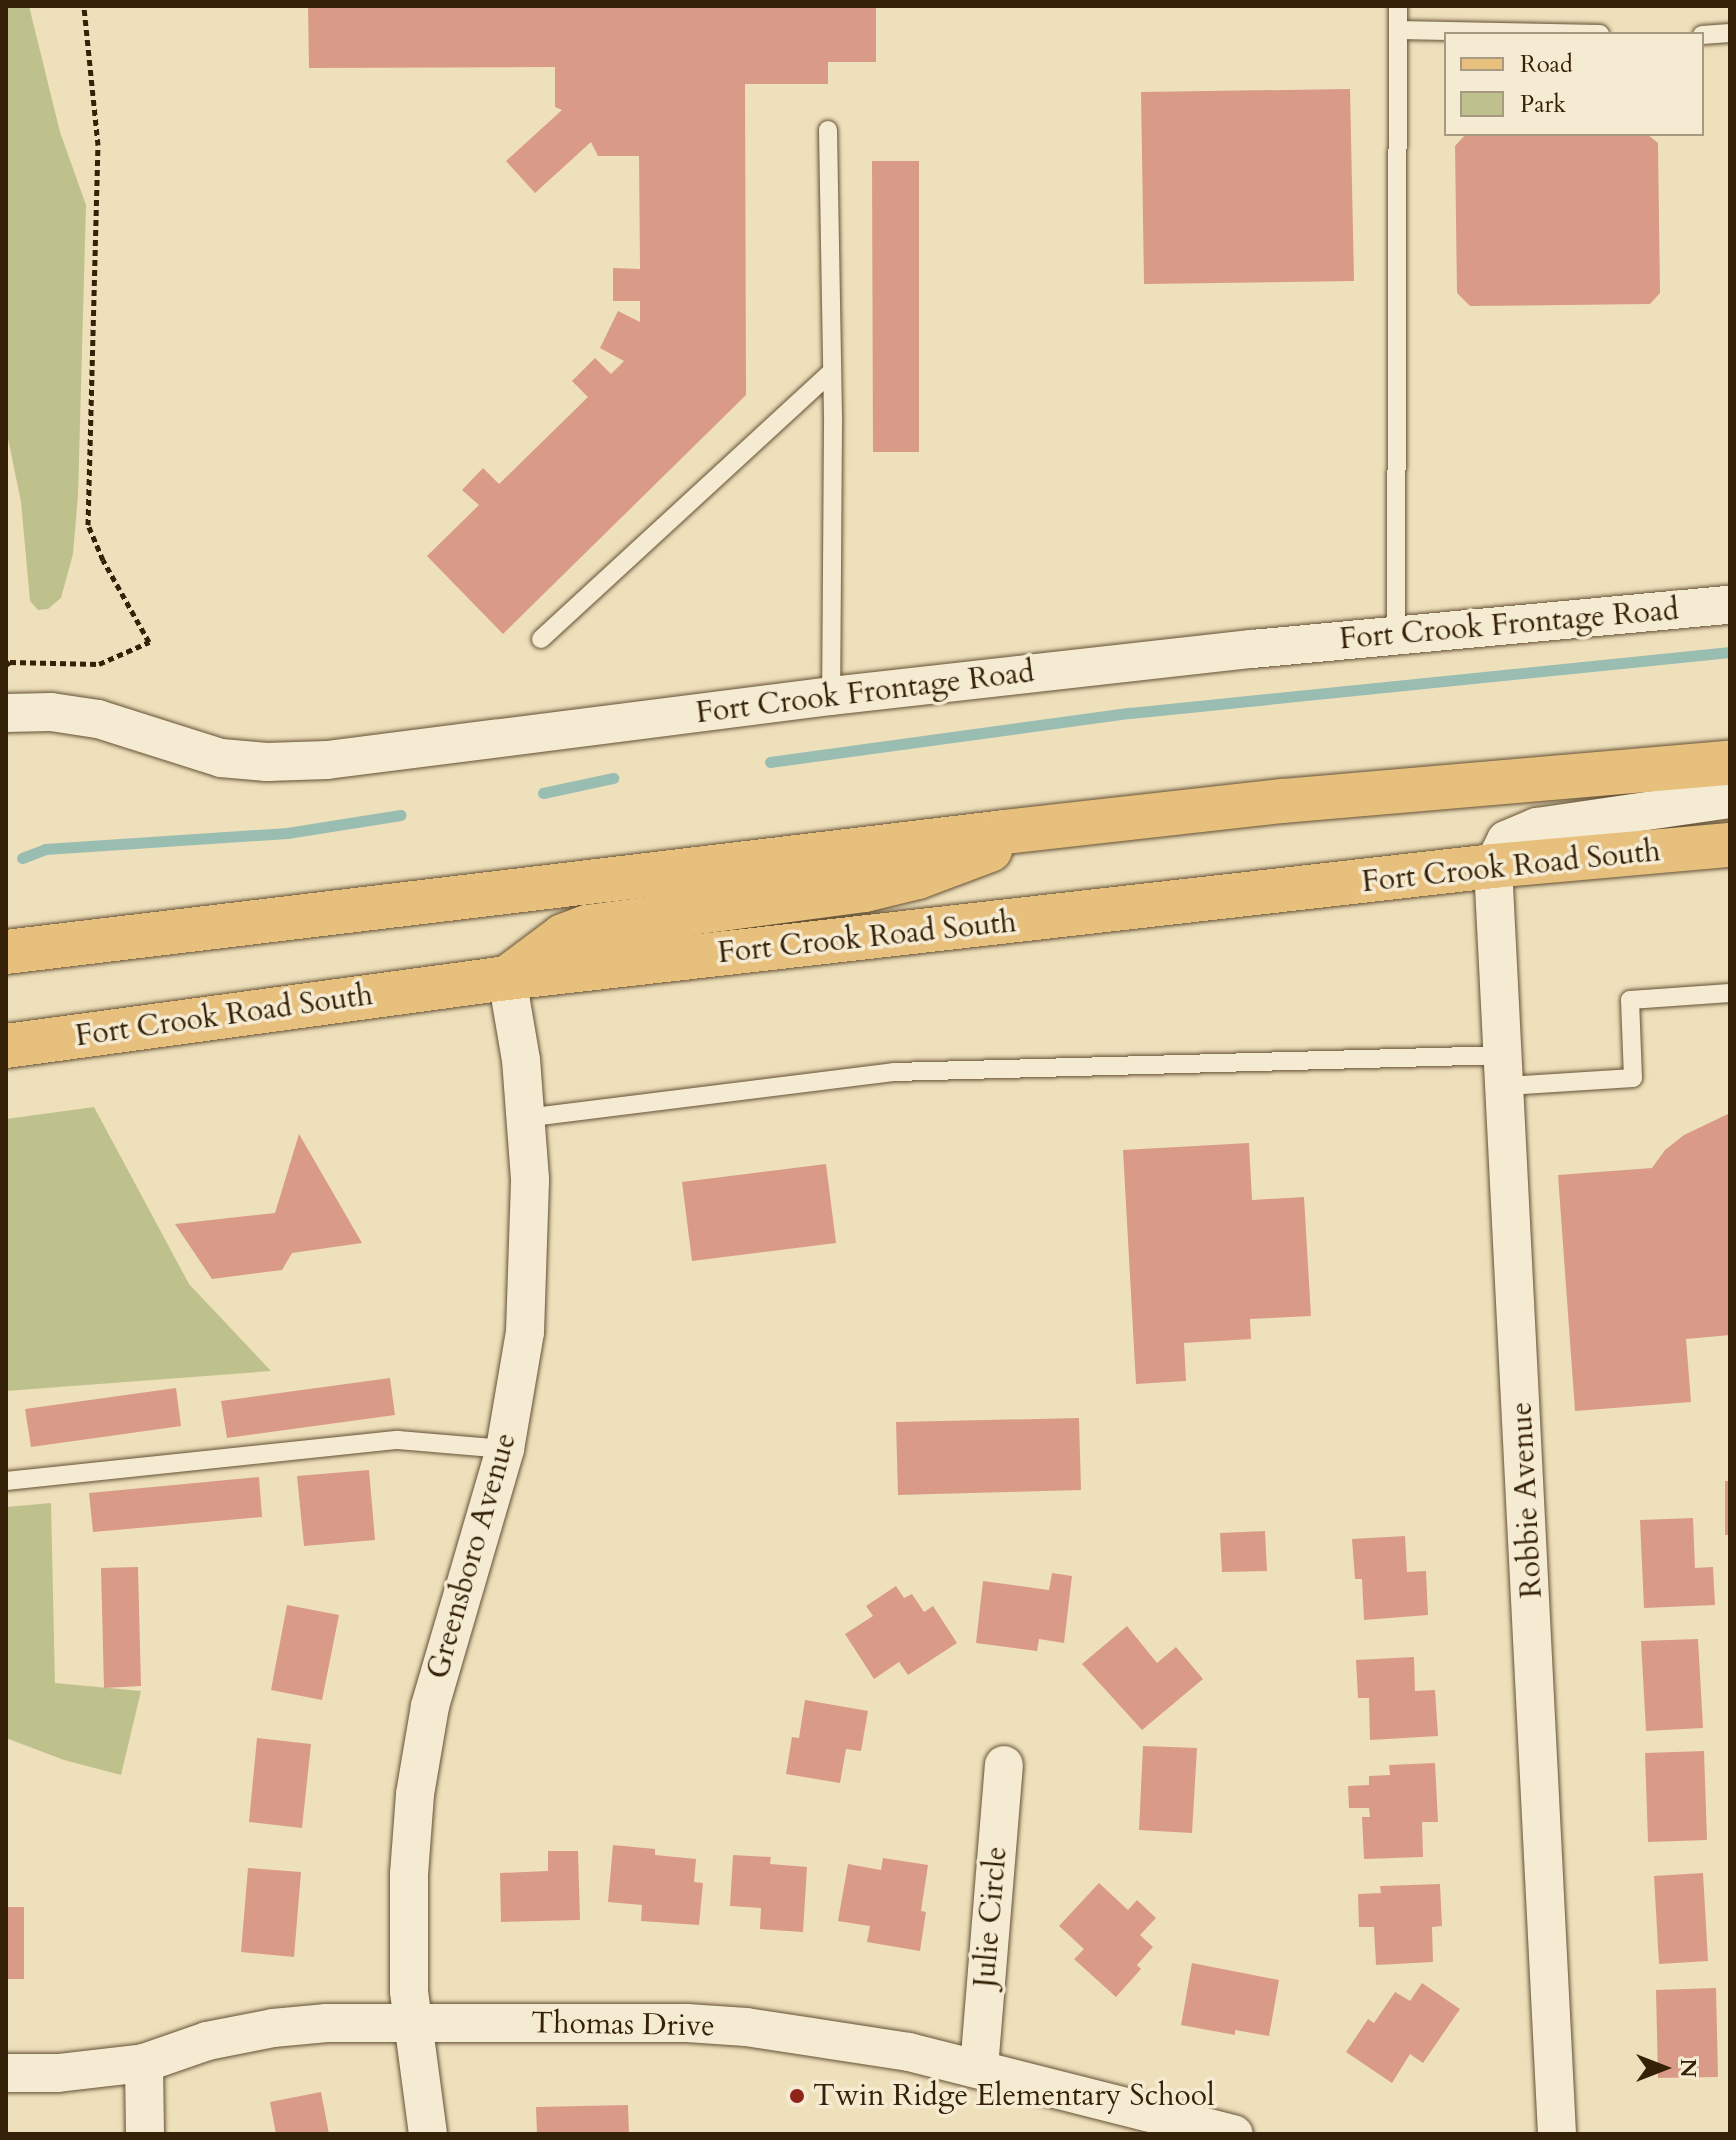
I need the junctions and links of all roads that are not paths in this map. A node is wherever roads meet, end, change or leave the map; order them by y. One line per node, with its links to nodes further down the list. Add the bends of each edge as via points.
1 (1398, 6): 2 (lane)
2 (1398, 30): 3 (lane); 9 (lane)
3 (1499, 32)
4 (1730, 33): 5 (lane)
5 (1704, 35)
6 (828, 130): 7 (lane)
7 (831, 372): 10 (lane); 11 (lane)
8 (1730, 605): 9 (street, Fort Crook Frontage Road)
9 (1396, 635): 11 (street, Fort Crook Frontage Road)
10 (541, 639)
11 (831, 696): 12 (street, Fort Crook Frontage Road, via 327,760 267,762 221,758 98,719)
12 (6, 713)
13 (1730, 763): 15 (main road, via 1283,801)
14 (1730, 799): 17 (street, via 1537,827 1506,840)
15 (1052, 827): 18 (main road); 19 (main road, via 918,877 865,890 587,927 563,936)
16 (1730, 845): 17 (main road, Fort Crook Road South)
17 (1493, 866): 19 (main road, Fort Crook Road South); 22 (street, Robbie Avenue)
18 (6, 952)
19 (507, 978): 21 (main road, Fort Crook Road South); 23 (street, Greensboro Avenue)
20 (1730, 993): 22 (lane, via 1630,1000 1633,1078)
21 (6, 1046)
22 (1506, 1070): 23 (lane, via 894,1072); 34 (street, Robbie Avenue)
23 (525, 1118): 24 (street, Greensboro Avenue, via 530,1257 525,1332)
24 (505, 1449): 25 (lane, via 398,1440); 27 (street, Greensboro Avenue, via 452,1622 415,1794 409,1874)
25 (6, 1481)
26 (1004, 1765): 29 (street, Julie Circle)
27 (411, 2024): 28 (street, Thomas Drive, via 273,2028 207,2041); 29 (street, Thomas Drive, via 746,2027); 32 (street, Greensboro Avenue)
28 (144, 2063): 30 (street, Thomas Drive); 31 (street)
29 (979, 2068): 33 (street, Thomas Drive)
30 (6, 2073)
31 (145, 2134)
32 (428, 2134)
33 (1234, 2134)
34 (1557, 2134)

